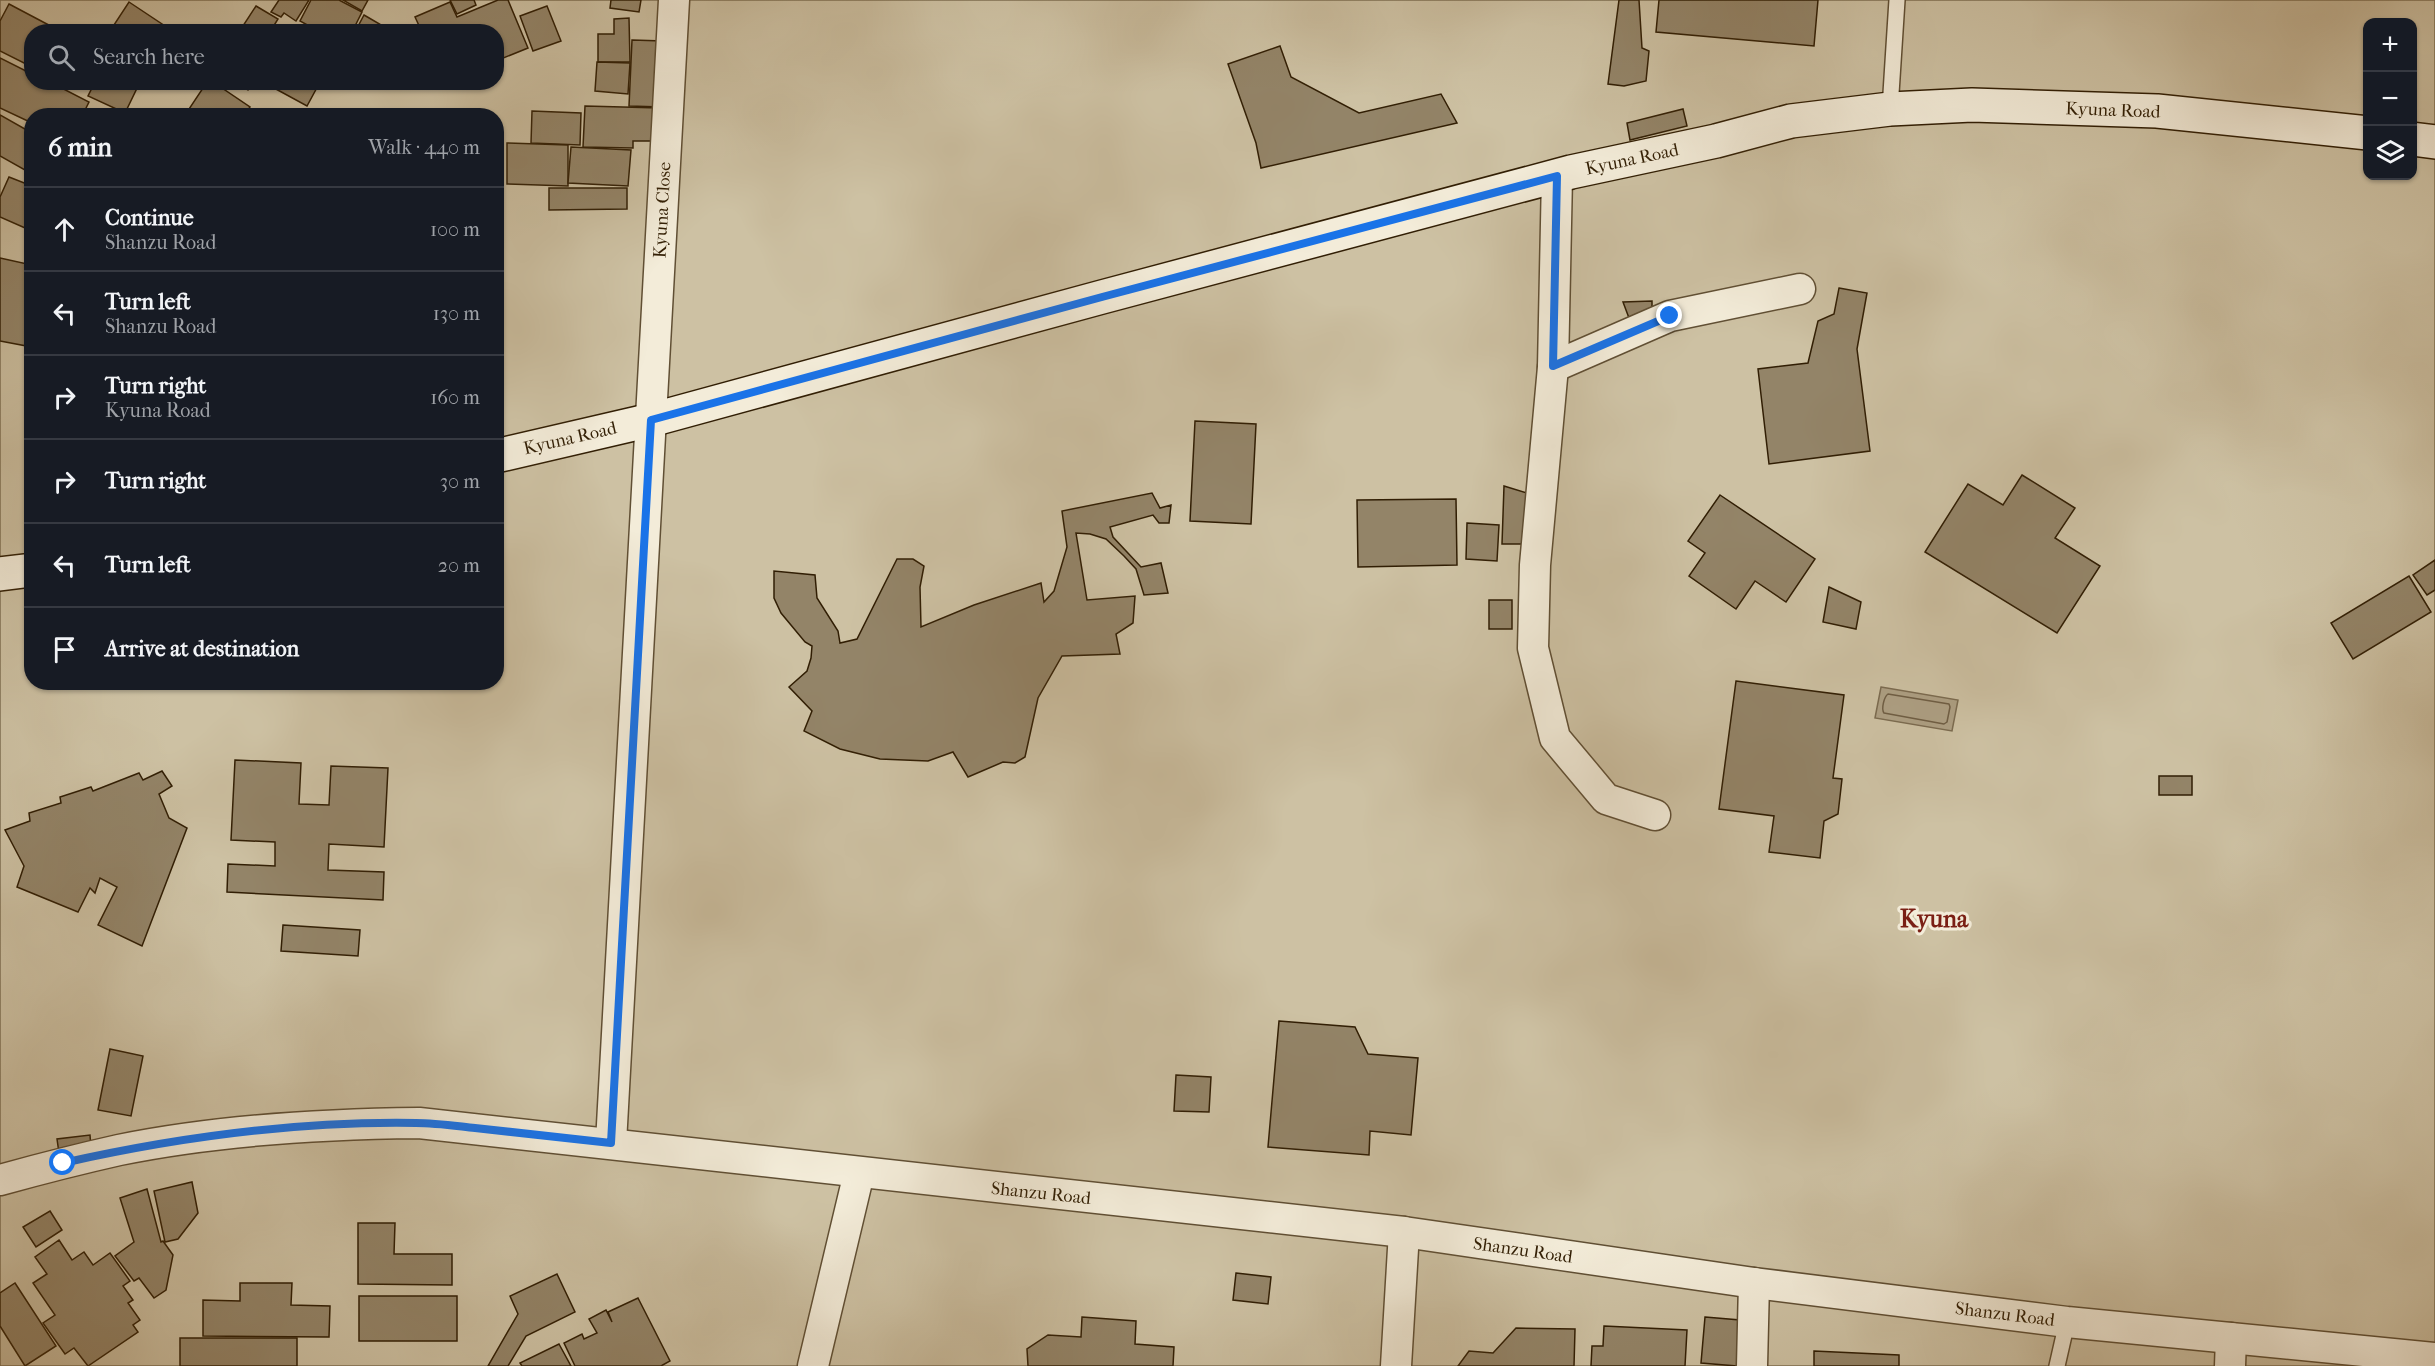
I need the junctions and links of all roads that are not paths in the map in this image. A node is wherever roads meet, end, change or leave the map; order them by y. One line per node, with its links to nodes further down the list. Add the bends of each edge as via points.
1 (674, 0): 10 (street, Kyuna Close)
2 (1897, 0): 3 (lane)
3 (1890, 109): 4 (main road, Kyuna Road, via 1972,105 2157,111); 7 (main road, Kyuna Road, via 1791,122)
4 (2363, 133)
5 (2417, 140): 6 (main road)
6 (2435, 142)
7 (1557, 176): 9 (street); 10 (main road, Kyuna Road)
8 (1800, 289): 9 (street, via 1670,316)
9 (1553, 366): 14 (street, via 1535,565 1533,648 1555,738 1606,799)
10 (651, 420): 11 (main road, Kyuna Road); 15 (street)
11 (504, 454)
12 (24, 571): 13 (main road)
13 (0, 574)
14 (1655, 815)
15 (611, 1143): 16 (street, Shanzu Road); 17 (street, Shanzu Road, via 419,1123 292,1126 122,1150)
16 (859, 1173): 18 (street, Shanzu Road); 23 (street)
17 (0, 1180)
18 (1404, 1232): 19 (street, Shanzu Road); 24 (street)
19 (1754, 1283): 20 (street, Shanzu Road); 25 (street)
20 (2067, 1322): 21 (street, Shanzu Road); 26 (lane)
21 (2230, 1352): 22 (street, Shanzu Road)
22 (2435, 1358)
23 (813, 1366)
24 (1396, 1366)
25 (1752, 1366)
26 (2057, 1366)

